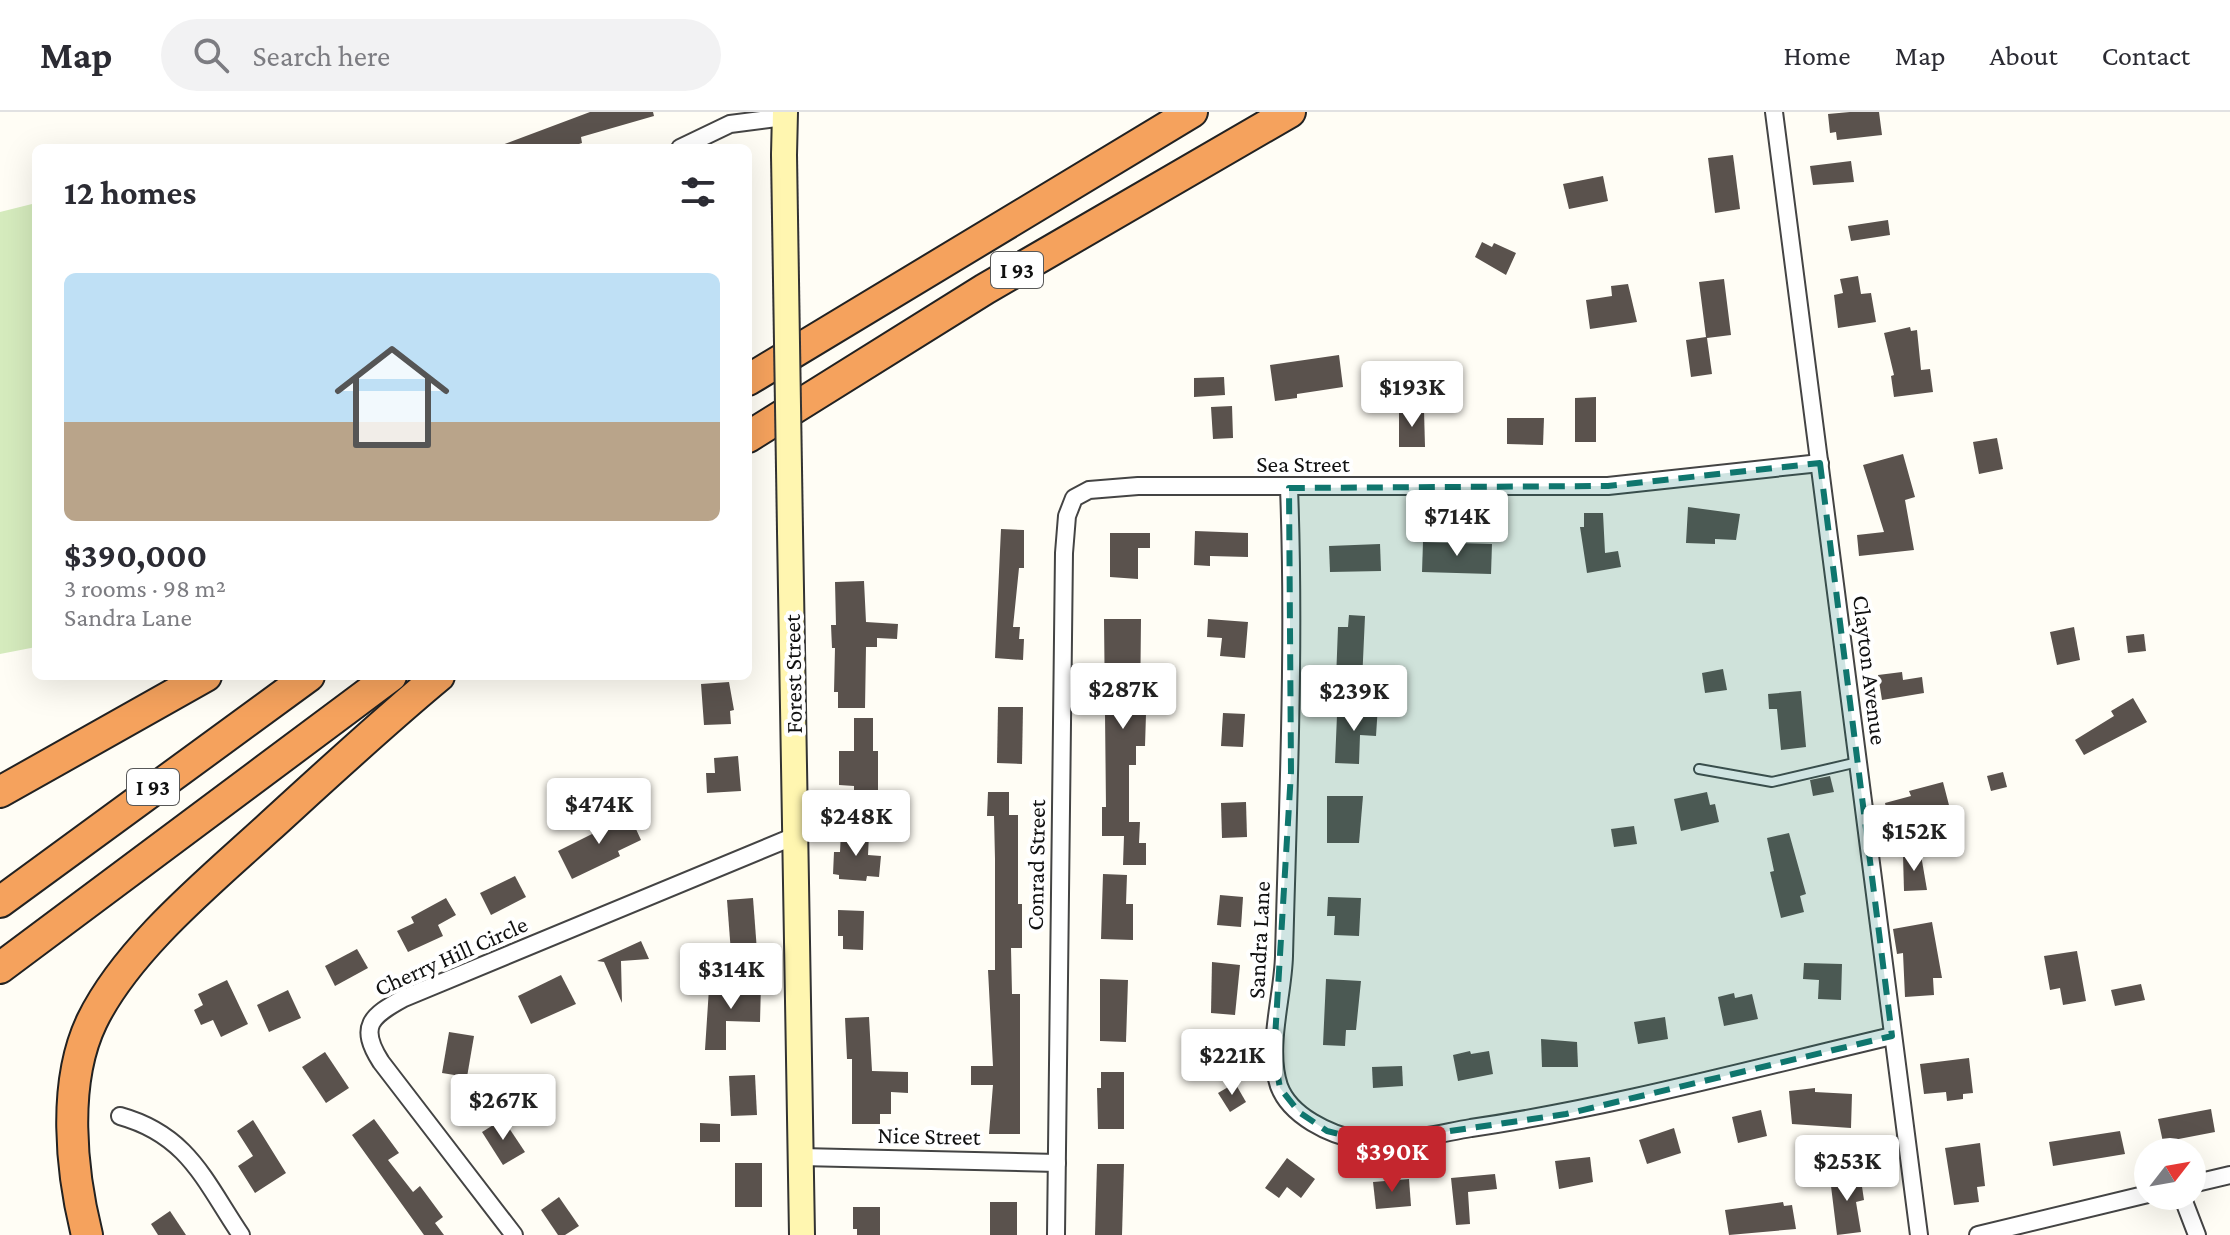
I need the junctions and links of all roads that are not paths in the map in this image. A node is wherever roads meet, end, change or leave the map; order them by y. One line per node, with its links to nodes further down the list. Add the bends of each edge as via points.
1 (1192, 112): 6 (highway, I 93)
2 (1290, 112): 7 (highway, I 93, via 985,289)
3 (1774, 112): 8 (street, Clayton Avenue)
4 (784, 114): 5 (street, via 730,124); 18 (street, Forest Street, bridge)
5 (688, 144)
6 (752, 378)
7 (752, 435)
8 (1820, 463): 9 (street, Sea Street, via 1608,486); 15 (street, Clayton Avenue)
9 (1289, 488): 10 (street, Sea Street, via 1138,486 1089,490); 21 (street, Sandra Lane, via 1291,772 1283,987 1274,1055 1280,1088 1299,1112 1327,1131 1362,1140 1403,1138 1566,1114)
10 (1074, 498): 24 (street, Conrad Street, via 1064,553)
11 (199, 680): 17 (highway)
12 (304, 680): 19 (highway, I 93)
13 (386, 680): 20 (highway, I 93)
14 (435, 680): 29 (highway, via 179,909 117,982 91,1022 76,1078 71,1130 74,1181)
15 (1858, 762): 16 (lane, via 1772,782); 21 (street, Clayton Avenue)
16 (1699, 769)
17 (0, 792)
18 (795, 836): 23 (street, Forest Street); 31 (street, Cherry Hill Circle, via 404,998 375,1017 369,1027 373,1050)
19 (0, 902)
20 (0, 968)
21 (1892, 1036): 34 (street, Clayton Avenue)
22 (120, 1116): 30 (street, via 163,1133 180,1146)
23 (801, 1157): 24 (street, Nice Street); 32 (street, Forest Street)
24 (1057, 1163): 33 (street, Conrad Street)
25 (2230, 1175): 26 (street)
26 (2206, 1181)
27 (2134, 1197): 35 (street)
28 (2187, 1210): 36 (street)
29 (87, 1235)
30 (241, 1235)
31 (514, 1235)
32 (802, 1235)
33 (1056, 1235)
34 (1919, 1235)
35 (1978, 1235)
36 (2197, 1235)

